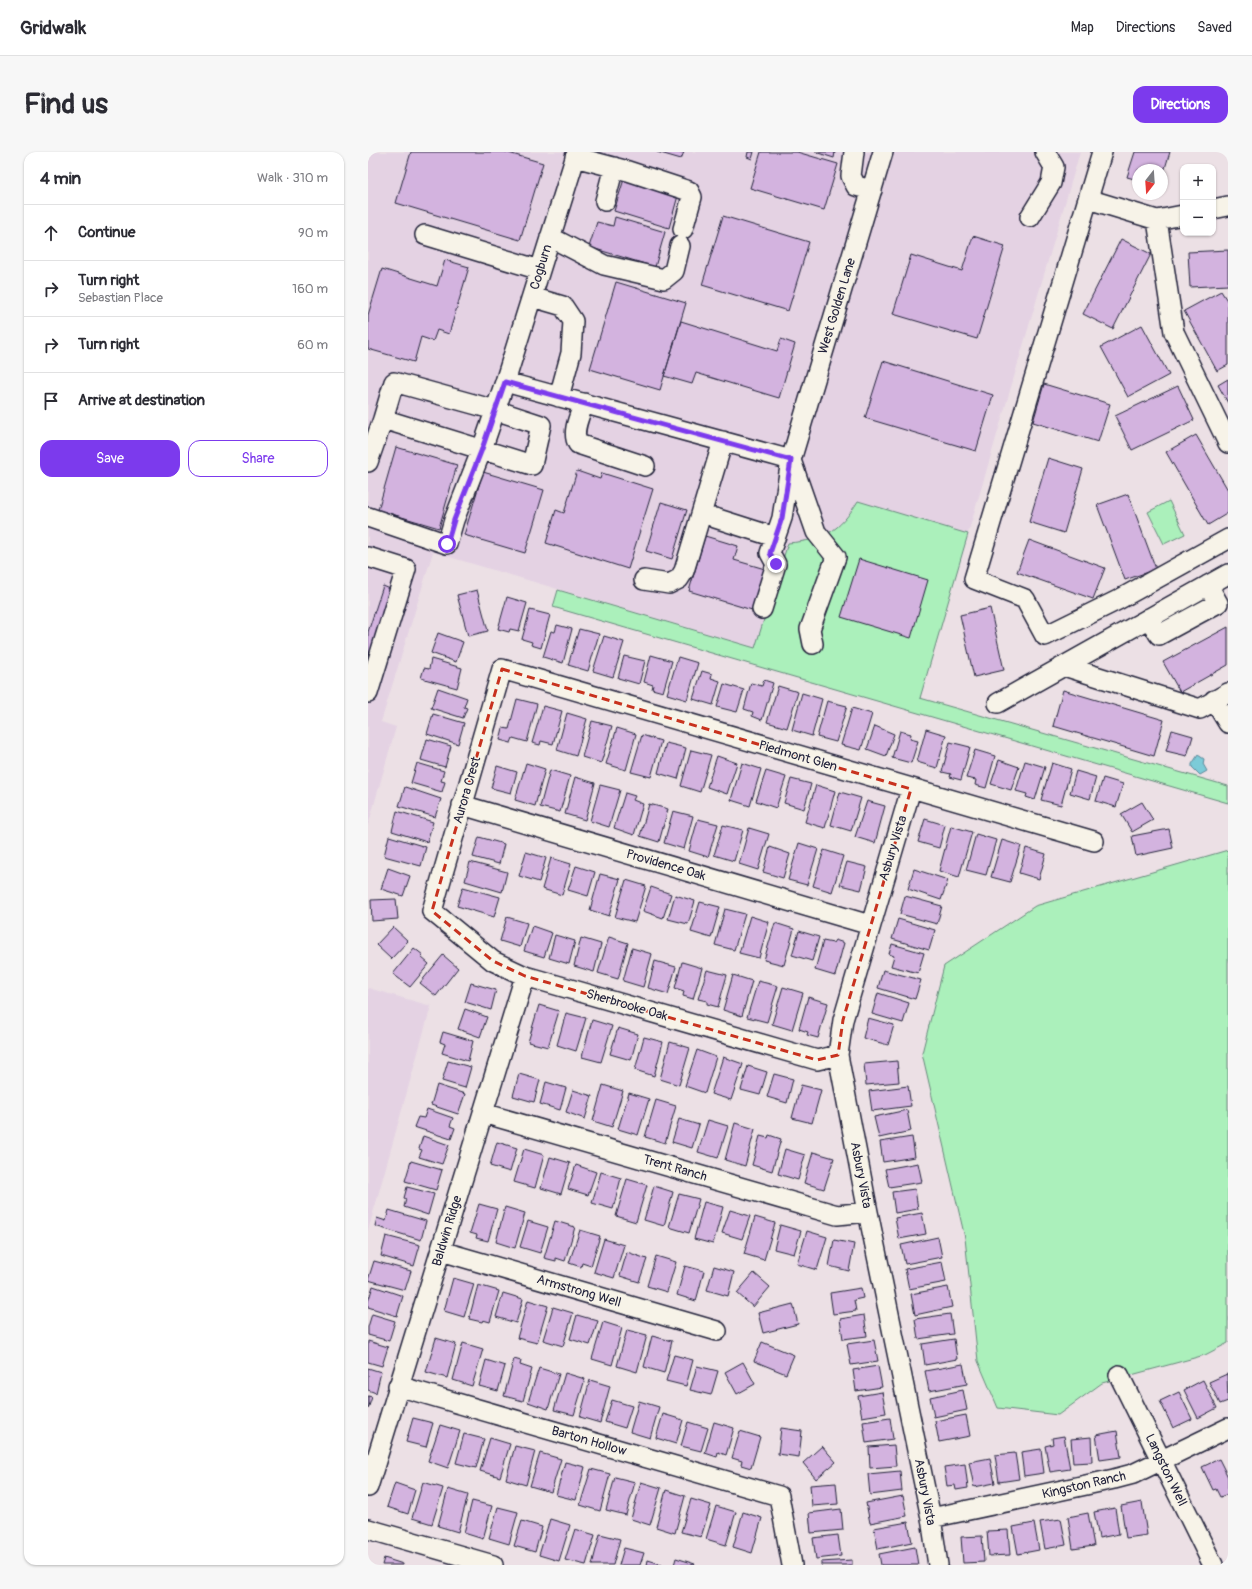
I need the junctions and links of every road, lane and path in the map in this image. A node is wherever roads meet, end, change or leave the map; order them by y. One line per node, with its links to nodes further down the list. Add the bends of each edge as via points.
1 (854, 152): 7 (street, via 851,176 856,186)
2 (883, 152): 7 (street, West Golden Lane)
3 (1045, 152): 13 (street, via 1054,167 1051,182)
4 (1102, 152): 8 (street)
5 (576, 155): 6 (street); 16 (street, Cogburn)
6 (614, 167): 9 (street); 16 (street, via 689,191 692,197 674,271 664,279 604,265)
7 (872, 190): 27 (street, West Golden Lane)
8 (1088, 199): 14 (street); 33 (street, via 974,579 1025,599 1045,636 1118,600)
9 (605, 201)
10 (1228, 206): 11 (street)
11 (1216, 208)
12 (1180, 216): 14 (street)
13 (1030, 217)
14 (1157, 220): 25 (street, via 1174,332)
15 (424, 235): 17 (street)
16 (550, 237): 17 (street, Cogburn)
17 (540, 270): 18 (street, Cogburn)
18 (532, 296): 19 (street, Cogburn); 20 (street, via 563,306 573,321 571,353)
19 (505, 382): 20 (street); 22 (street, Cogburn)
20 (559, 397): 21 (street)
21 (584, 403): 24 (street); 29 (street, via 576,431 575,439 578,444)
22 (495, 410): 23 (street, via 394,382); 26 (street, Cogburn); 26 (street, via 541,425 532,465)
23 (383, 419): 26 (street); 28 (street)
24 (723, 441): 27 (street); 36 (street, via 684,571 679,579 669,584)
25 (1228, 444)
26 (482, 449): 30 (street, Cogburn, via 447,544)
27 (791, 460): 32 (street, West Golden Lane, via 782,518); 38 (street, via 816,532 836,557 810,629)
28 (368, 462)
29 (645, 466)
30 (368, 517)
31 (715, 518): 32 (street)
32 (776, 537): 37 (street, West Golden Lane, via 770,553 776,564)
33 (1228, 539)
34 (368, 557): 41 (street, via 406,569)
35 (1228, 574): 39 (street)
36 (644, 580)
37 (762, 609)
38 (813, 644)
39 (1064, 666): 42 (street, via 1200,709); 43 (street)
40 (502, 669): 45 (street, Piedmont Glen); 46 (street, Aurora Crest)
41 (368, 693)
42 (1221, 697): 44 (street)
43 (998, 703)
44 (1228, 723)
45 (911, 789): 47 (street, Piedmont Glen); 49 (street, Asbury Vista)
46 (462, 805): 48 (street, Aurora Crest); 49 (street, Providence Oak)
47 (1094, 841)
48 (432, 911): 50 (street, Sherbrooke Oak, via 493,961)
49 (870, 925): 51 (street, Asbury Vista, via 843,1020)
50 (526, 976): 51 (street, Sherbrooke Oak, via 817,1060); 52 (street, Baldwin Ridge)
51 (838, 1055): 53 (street, Asbury Vista)
52 (483, 1113): 53 (street, Trent Ranch, via 837,1215); 54 (street, Baldwin Ridge)
53 (868, 1212): 61 (street, Asbury Vista)
54 (441, 1251): 55 (street, Armstrong Well); 57 (street, Baldwin Ridge)
55 (717, 1331)
56 (1119, 1375): 59 (street, Langston Well)
57 (398, 1386): 60 (street, Baldwin Ridge); 64 (street, Barton Hollow, via 779,1496)
58 (1228, 1428): 59 (street, Kingston Ranch)
59 (1161, 1460): 61 (street, Kingston Ranch, via 1133,1474 1114,1479); 66 (street, Langston Well)
60 (368, 1487)
61 (931, 1518): 65 (street, Asbury Vista)
62 (368, 1529): 63 (street)
63 (493, 1565)
64 (792, 1565)
65 (938, 1565)
66 (1213, 1565)

